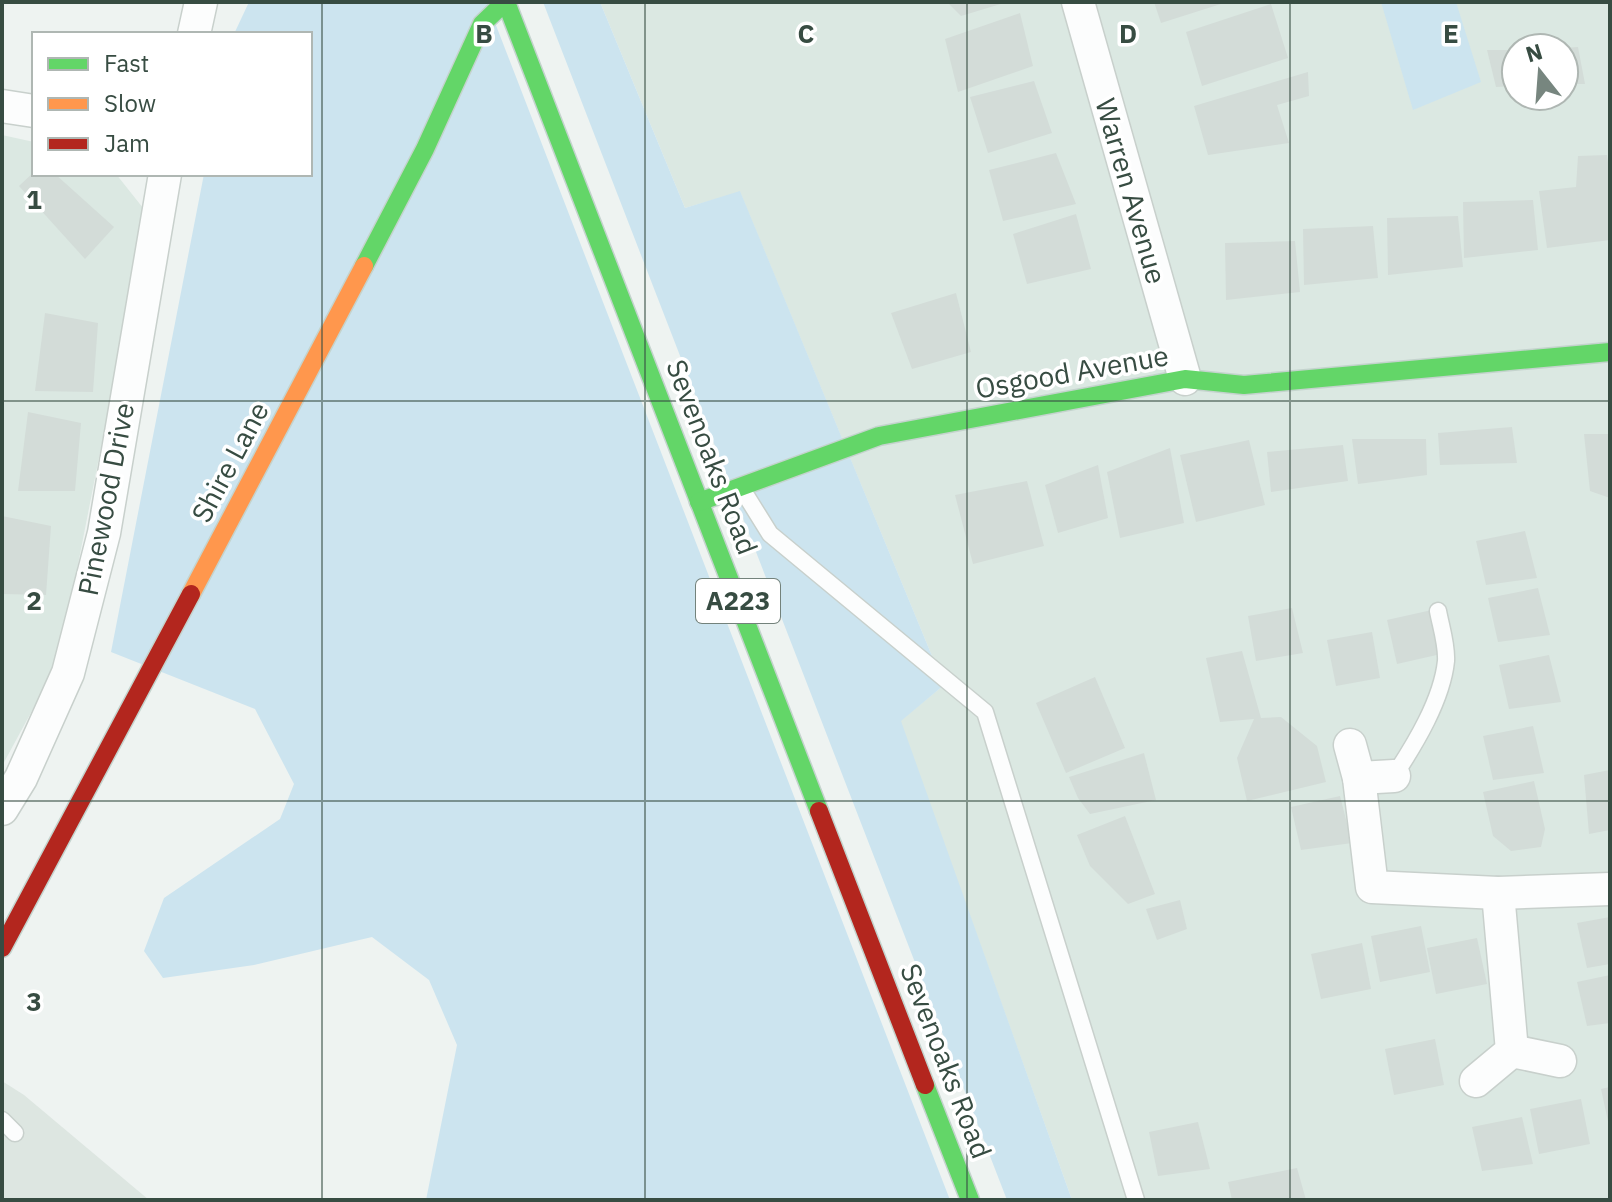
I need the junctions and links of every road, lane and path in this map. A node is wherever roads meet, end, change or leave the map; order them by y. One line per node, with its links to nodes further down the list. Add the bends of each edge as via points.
1 (201, 2): 4 (street)
2 (506, 2): 11 (street, Sevenoaks Road / A223); 19 (street, Shire Lane, via 482,24 425,149)
3 (1078, 2): 9 (street, Warren Avenue)
4 (194, 32)
5 (2, 106): 6 (street)
6 (32, 111)
7 (165, 176): 16 (street, Pinewood Drive, via 104,533 72,659 21,778)
8 (1610, 352): 9 (street, Osgood Avenue, via 1244,385)
9 (1185, 379): 10 (street, Osgood Avenue, via 879,436)
10 (742, 487): 11 (street, Osgood Avenue); 26 (lane, via 770,534 985,712)
11 (699, 502): 25 (street, Sevenoaks Road / A223)
12 (1438, 611): 14 (lane, via 1446,658 1443,679 1418,740)
13 (1350, 745): 15 (street)
14 (1394, 776): 15 (street)
15 (1359, 778): 18 (street, via 1372,887)
16 (2, 809)
17 (1610, 889): 18 (street)
18 (1498, 893): 20 (street)
19 (2, 948)
20 (1512, 1051): 21 (street); 22 (street)
21 (1560, 1061)
22 (1476, 1081)
23 (2, 1120): 24 (lane)
24 (15, 1133)
25 (970, 1200)
26 (1136, 1200)

